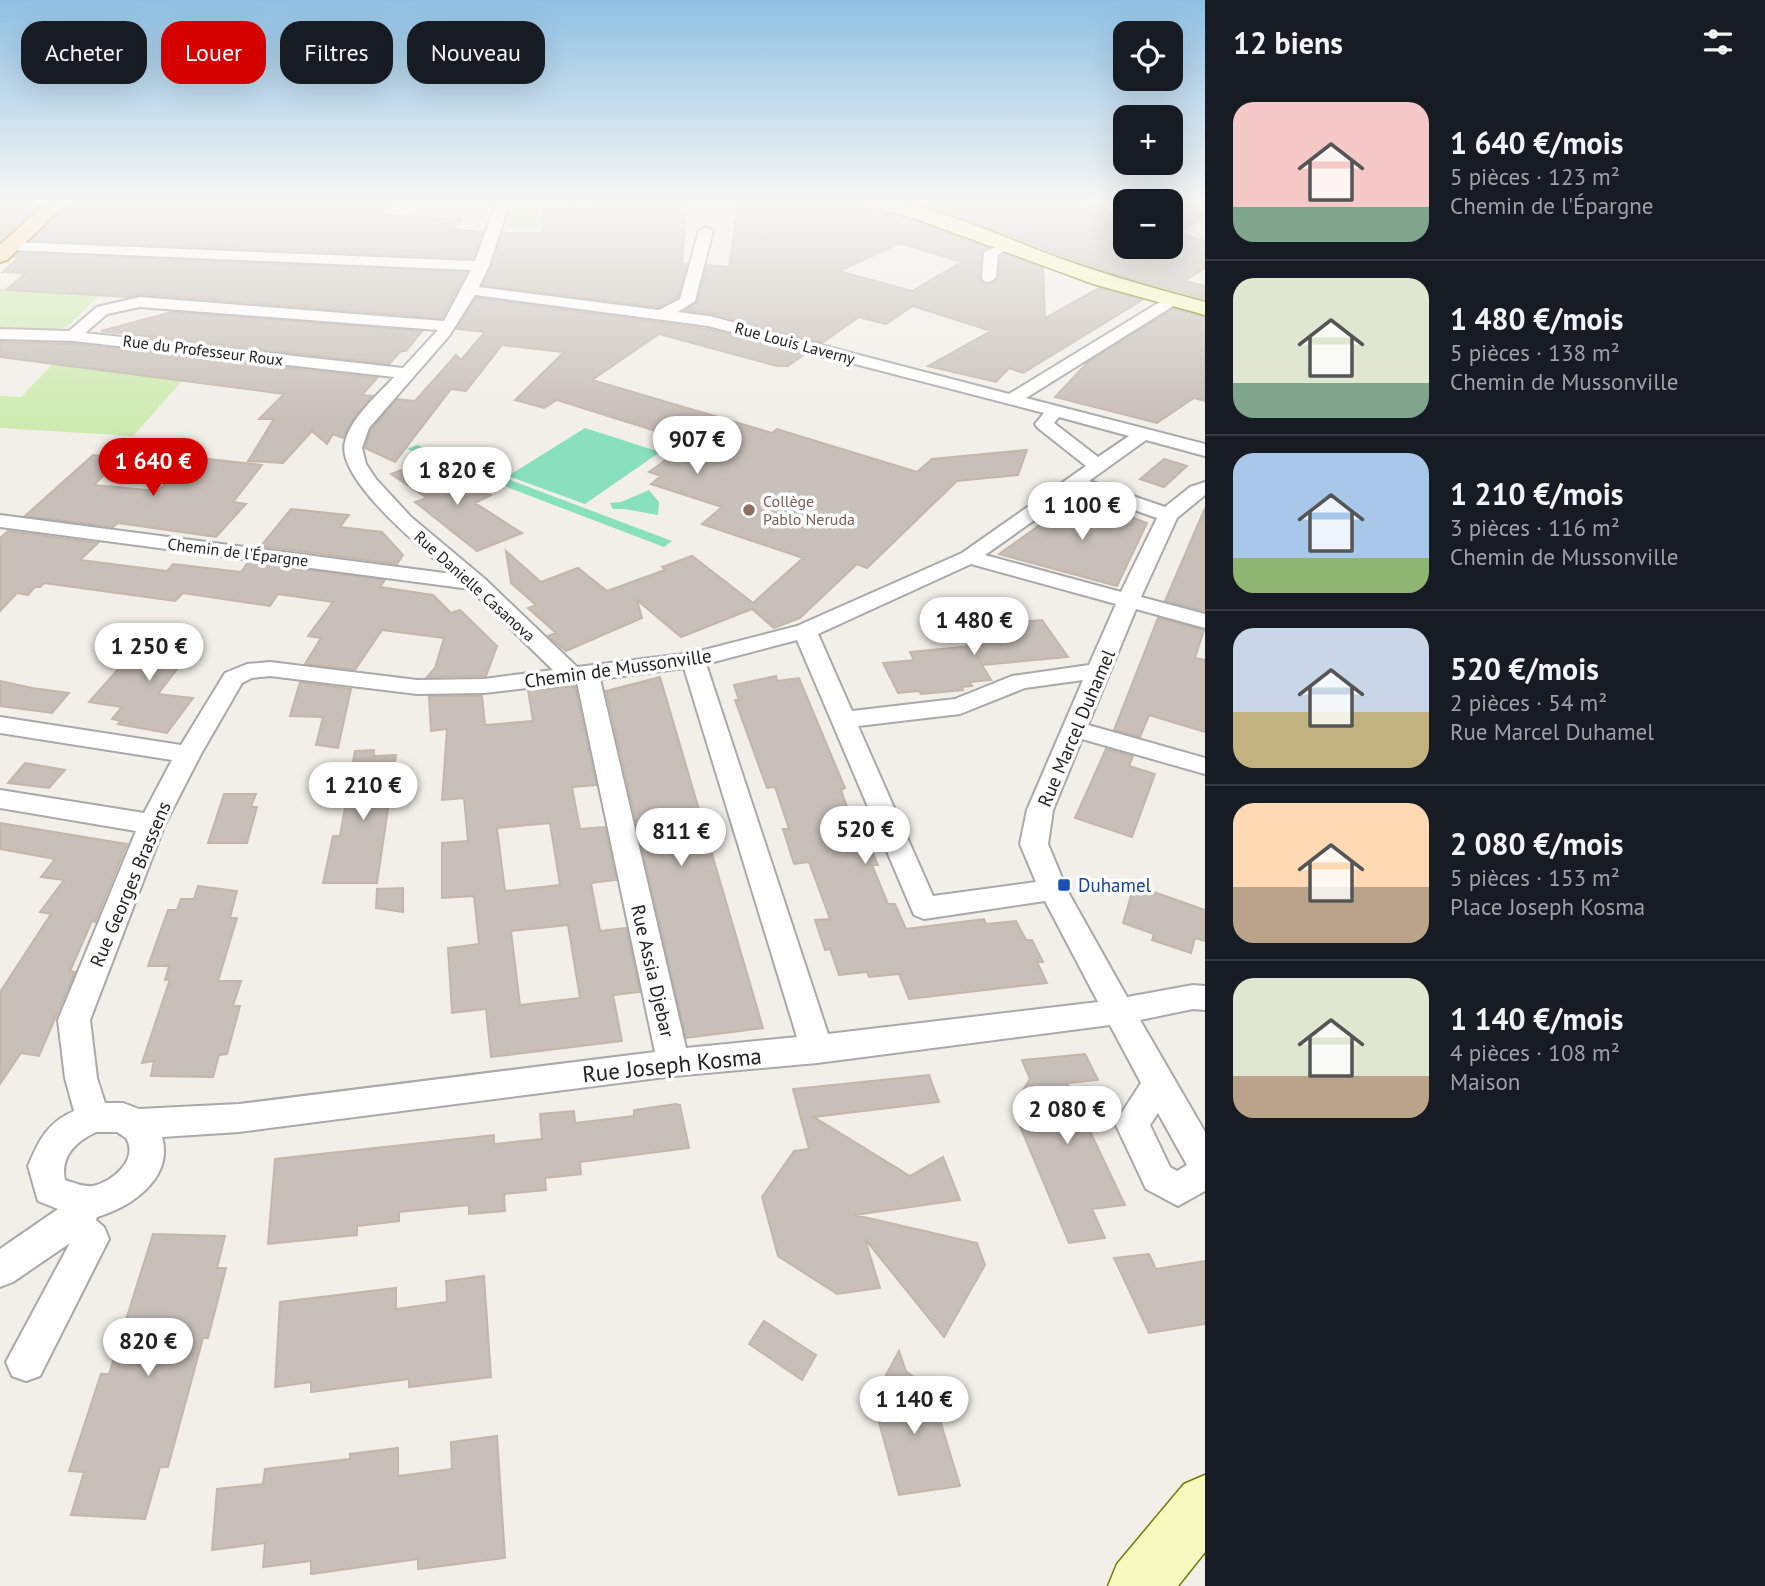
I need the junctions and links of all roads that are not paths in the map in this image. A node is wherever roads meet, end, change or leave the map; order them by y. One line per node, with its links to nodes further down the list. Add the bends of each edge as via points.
1 (477, 275): 4 (street)
2 (694, 275): 7 (street, via 687,301)
3 (1086, 275): 5 (street)
4 (470, 290): 7 (street, Rue Louis Laverny); 8 (street, Rue Danielle Casanova)
5 (1172, 300): 6 (street); 12 (street)
6 (1205, 309)
7 (663, 314): 12 (street, Rue Louis Laverny, via 709,321)
8 (449, 326): 10 (street, via 139,302 100,309); 11 (street, Rue Danielle Casanova)
9 (0, 334): 10 (street, Rue du Professeur Roux)
10 (73, 336): 11 (street, Rue du Professeur Roux)
11 (405, 373): 22 (street, Rue Danielle Casanova, via 361,425 353,448 356,460 397,514)
12 (1011, 400): 13 (street, Rue Louis Laverny)
13 (1055, 411): 14 (street, Rue Louis Laverny); 16 (street, via 1044,424)
14 (1143, 434): 15 (street, Rue Louis Laverny); 16 (street, Chemin de Mussonville)
15 (1205, 450)
16 (1099, 467): 17 (street, Chemin de Mussonville)
17 (1077, 483): 19 (street); 21 (street, Chemin de Mussonville)
18 (1201, 489): 19 (street, Rue Marcel Duhamel)
19 (1168, 515): 23 (street, Rue Marcel Duhamel)
20 (0, 521): 22 (street, Chemin de l'Épargne)
21 (969, 557): 23 (street); 25 (street, Chemin de Mussonville)
22 (476, 583): 29 (street, Rue Danielle Casanova)
23 (1130, 602): 24 (street); 28 (street, Rue Marcel Duhamel)
24 (1205, 621)
25 (805, 631): 26 (street, Chemin de Mussonville); 30 (street)
26 (693, 660): 29 (street, Chemin de Mussonville); 40 (street)
27 (247, 671): 29 (street, Chemin de Mussonville, via 270,669 416,687 484,686); 33 (street, Rue Georges Brassens, via 233,678)
28 (1100, 671): 30 (street, via 1020,681 960,706); 32 (street, Rue Marcel Duhamel)
29 (580, 675): 41 (street, Rue Assia Djebar)
30 (843, 720): 37 (street, via 924,908)
31 (0, 725): 33 (street)
32 (1075, 729): 34 (street); 37 (street, Rue Marcel Duhamel, via 1040,810 1034,844)
33 (188, 754): 36 (street, Rue Georges Brassens)
34 (1205, 766)
35 (0, 799): 36 (street)
36 (152, 824): 43 (street, Rue Georges Brassens, via 74,1020 81,1079)
37 (1053, 890): 39 (street, Rue Marcel Duhamel)
38 (1205, 998): 39 (street, Rue Joseph Kosma)
39 (1121, 1011): 40 (street, Rue Joseph Kosma); 42 (street, Rue Marcel Duhamel)
40 (817, 1049): 41 (street, Rue Joseph Kosma)
41 (674, 1063): 44 (street, Rue Joseph Kosma, via 239,1118)
42 (1159, 1085): 45 (street, Rue Marcel Duhamel); 46 (street, via 1132,1123 1158,1178 1178,1190)
43 (93, 1118): 44 (street, via 123,1117); 47 (street, via 75,1126 54,1145 45,1166 50,1190)
44 (138, 1124): 47 (street, via 149,1149 142,1169 125,1188)
45 (1205, 1163)
46 (1205, 1172)
47 (80, 1212): 48 (street); 49 (street, via 91,1239)
48 (0, 1270)
49 (26, 1362)
50 (1205, 1505): 51 (street)
51 (1139, 1586)

